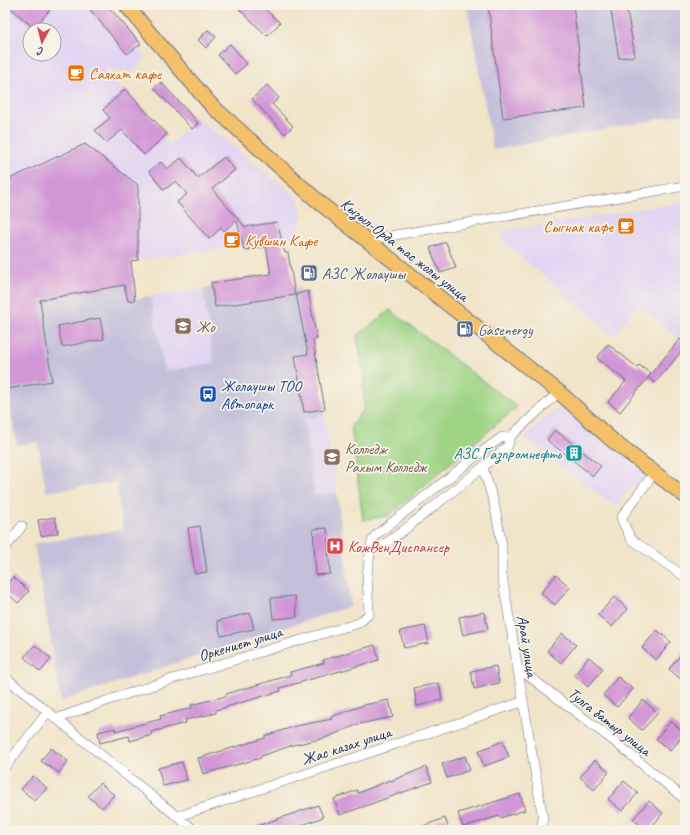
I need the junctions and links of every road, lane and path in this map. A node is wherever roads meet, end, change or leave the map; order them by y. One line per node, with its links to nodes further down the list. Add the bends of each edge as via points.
1 (126, 5): 3 (main road, Кызыл-Орда тас жолы улица, via 210,104 326,209)
2 (685, 186): 3 (street)
3 (366, 240): 4 (main road, Кызыл-Орда тас жолы улица)
4 (559, 392): 5 (street, Оркениет улица); 7 (main road, Кызыл-Орда тас жолы улица)
5 (510, 437): 6 (street, Оркениет улица, via 508,446); 11 (street, Оркениет улица, via 502,437 478,454 380,531 372,541)
6 (483, 468): 11 (street, Оркениет улица, via 400,532); 13 (street, Арай улица, via 494,503 502,545 502,575)
7 (654, 473): 8 (main road, Кызыл-Орда тас жолы улица); 12 (street, via 622,518 631,539)
8 (685, 496)
9 (22, 526): 10 (street)
10 (5, 548)
11 (372, 549): 17 (street, Оркениет улица, via 367,574 369,614 359,623 172,679)
12 (685, 577)
13 (516, 667): 15 (street, Арай улица); 19 (street, Тулга батыр улица)
14 (5, 677): 16 (street)
15 (522, 702): 20 (street, Жас казах улица); 22 (street, Арай улица, via 543,819)
16 (47, 713): 17 (street); 18 (street)
17 (56, 719): 20 (street)
18 (5, 767)
19 (685, 799)
20 (179, 816): 21 (street)
21 (194, 830)
22 (541, 830)

